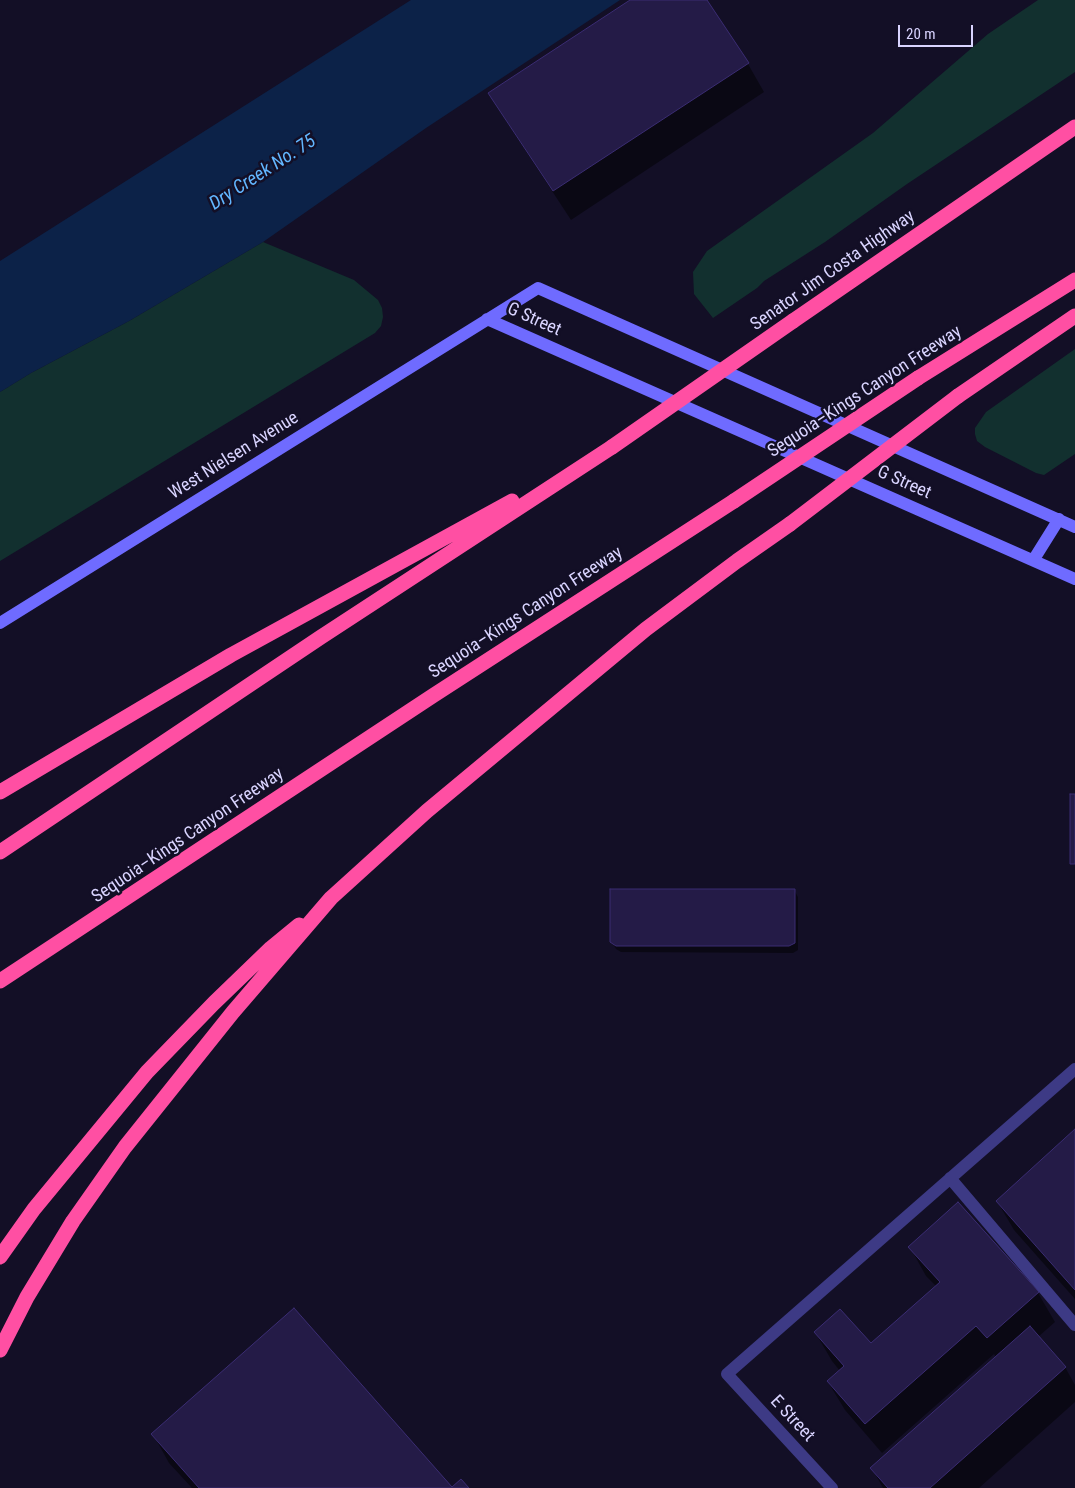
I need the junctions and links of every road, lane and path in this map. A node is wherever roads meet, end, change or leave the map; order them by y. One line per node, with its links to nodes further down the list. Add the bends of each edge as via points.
1 (1075, 127): 5 (highway, Senator Jim Costa Highway, bridge)
2 (1075, 280): 14 (highway, Sequoia–Kings Canyon Freeway, bridge, via 918,378)
3 (1075, 316): 13 (highway, bridge, via 958,396 646,629 427,811)
4 (487, 319): 6 (street, G Street, via 538,288); 8 (street, G Street); 10 (street, West Nielsen Avenue)
5 (612, 447): 11 (highway, via 231,655); 12 (highway)
6 (1059, 519): 7 (street, G Street); 8 (street)
7 (1075, 527)
8 (1034, 559): 9 (street, G Street)
9 (1075, 579)
10 (0, 623)
11 (0, 792)
12 (0, 852)
13 (331, 898): 17 (highway, via 264,955 147,1072 34,1209); 19 (highway, via 233,1012 125,1147 26,1297)
14 (0, 981)
15 (1075, 1069): 16 (lane)
16 (950, 1178): 18 (lane); 20 (lane, E Street, via 727,1374)
17 (0, 1257)
18 (1075, 1324)
19 (0, 1350)
20 (832, 1488)

